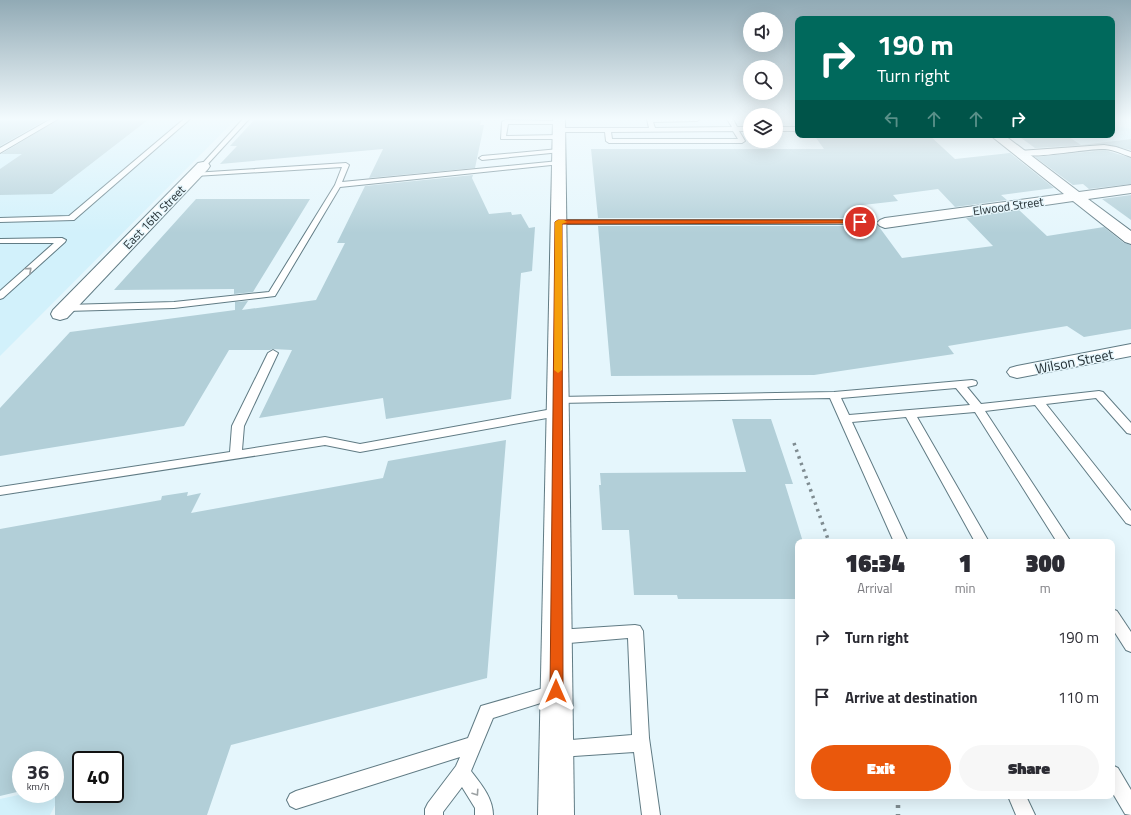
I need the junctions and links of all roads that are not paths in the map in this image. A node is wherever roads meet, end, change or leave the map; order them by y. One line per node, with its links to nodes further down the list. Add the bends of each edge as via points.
1 (142, 157): 12 (lane, via 71,218)
2 (211, 157): 8 (lane, East 16th Street)
3 (467, 157): 9 (lane)
4 (486, 157): 7 (lane)
5 (559, 157): 13 (street)
6 (1024, 157): 11 (street)
7 (482, 158)
8 (199, 170): 9 (lane, via 346,165); 19 (street, East 16th Street)
9 (338, 185): 19 (lane, via 272,294 174,305)
10 (1131, 189): 11 (street, Elwood Street)
11 (1075, 197): 15 (street, Elwood Street); 16 (street)
12 (0, 220)
13 (558, 222): 14 (lane); 27 (street)
14 (860, 222)
15 (885, 224)
16 (1131, 239)
17 (0, 241): 18 (lane, one-way to 17, via 62,240)
18 (0, 296)
19 (63, 311)
20 (273, 353): 32 (lane, via 238,426)
21 (1127, 355): 22 (street, Wilson Street)
22 (1018, 372)
23 (972, 383): 24 (lane)
24 (959, 384): 25 (lane); 28 (lane)
25 (834, 395): 27 (lane); 30 (lane)
26 (1038, 401): 28 (lane); 31 (lane, via 1099,394); 34 (lane)
27 (558, 406): 32 (lane, via 360,448 325,441); 39 (street)
28 (978, 408): 29 (lane); 37 (lane)
29 (910, 414): 30 (lane); 36 (lane)
30 (845, 419): 35 (lane)
31 (1131, 430)
32 (236, 455): 33 (lane)
33 (0, 491)
34 (1131, 520)
35 (900, 539)
36 (980, 539)
37 (1062, 539)
38 (1115, 620): 40 (lane)
39 (557, 637): 41 (street); 42 (lane, via 635,631)
40 (1131, 645)
41 (556, 691): 43 (lane, via 487,712); 44 (street)
42 (642, 743): 44 (lane); 53 (lane)
43 (474, 744): 45 (lane); 48 (lane)
44 (556, 750): 52 (street)
45 (462, 772): 50 (lane, via 434,809); 51 (lane, one-way to 51, via 484,806)
46 (1115, 779): 49 (lane)
47 (1018, 799): 54 (lane)
48 (296, 800)
49 (1131, 808)
50 (434, 815)
51 (484, 815)
52 (556, 815)
53 (650, 815)
54 (1026, 815)

